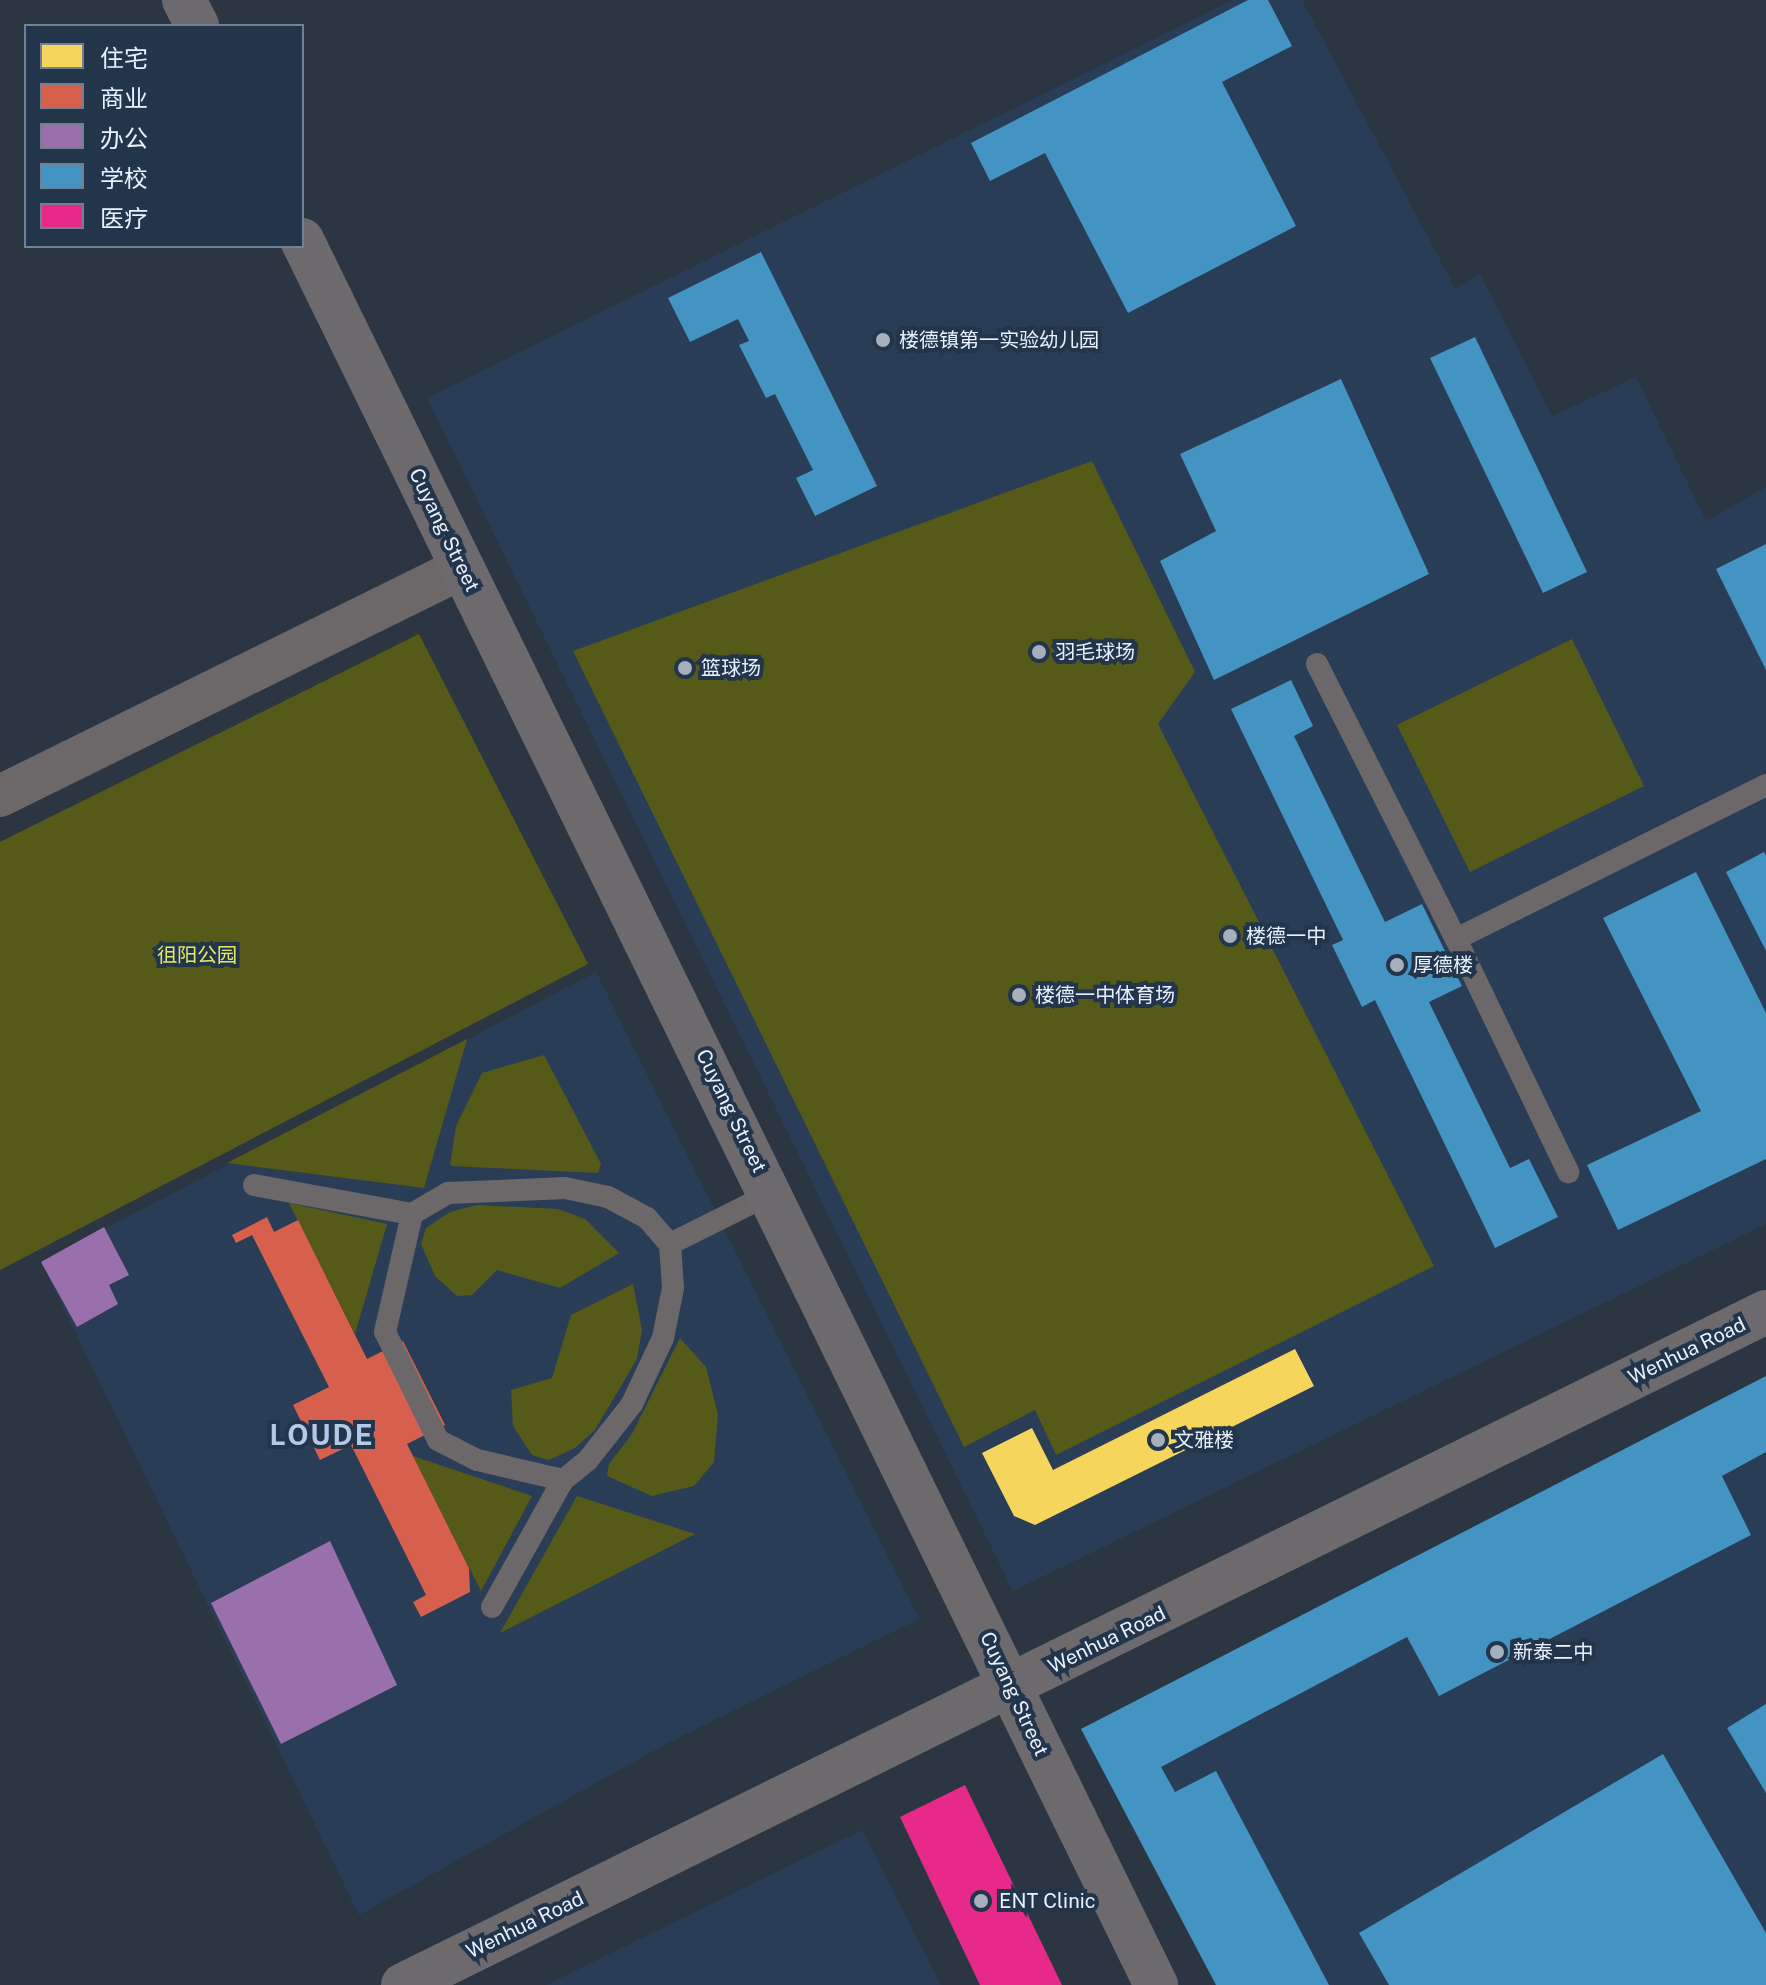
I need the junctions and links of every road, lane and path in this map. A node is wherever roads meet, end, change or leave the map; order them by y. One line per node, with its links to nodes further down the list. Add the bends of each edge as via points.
1 (184, 0): 2 (street)
2 (196, 24)
3 (304, 244): 4 (street, Cuyang Street)
4 (462, 568): 7 (street); 11 (street, Cuyang Street)
5 (1317, 664): 8 (lane)
6 (1766, 785): 8 (lane)
7 (0, 796)
8 (1456, 939): 9 (lane)
9 (1568, 1172)
10 (254, 1185): 12 (lane)
11 (772, 1193): 13 (lane); 17 (street, Cuyang Street)
12 (412, 1214): 13 (lane, via 448,1193 565,1188 608,1197 647,1218); 15 (lane, via 385,1332 438,1440 477,1460)
13 (670, 1244): 15 (lane, via 673,1288 663,1338 632,1404)
14 (1766, 1312): 17 (street, Wenhua Road)
15 (563, 1480): 16 (lane)
16 (492, 1607)
17 (1010, 1688): 18 (street, Wenhua Road); 19 (street, Cuyang Street)
18 (403, 1985)
19 (1156, 1985)

